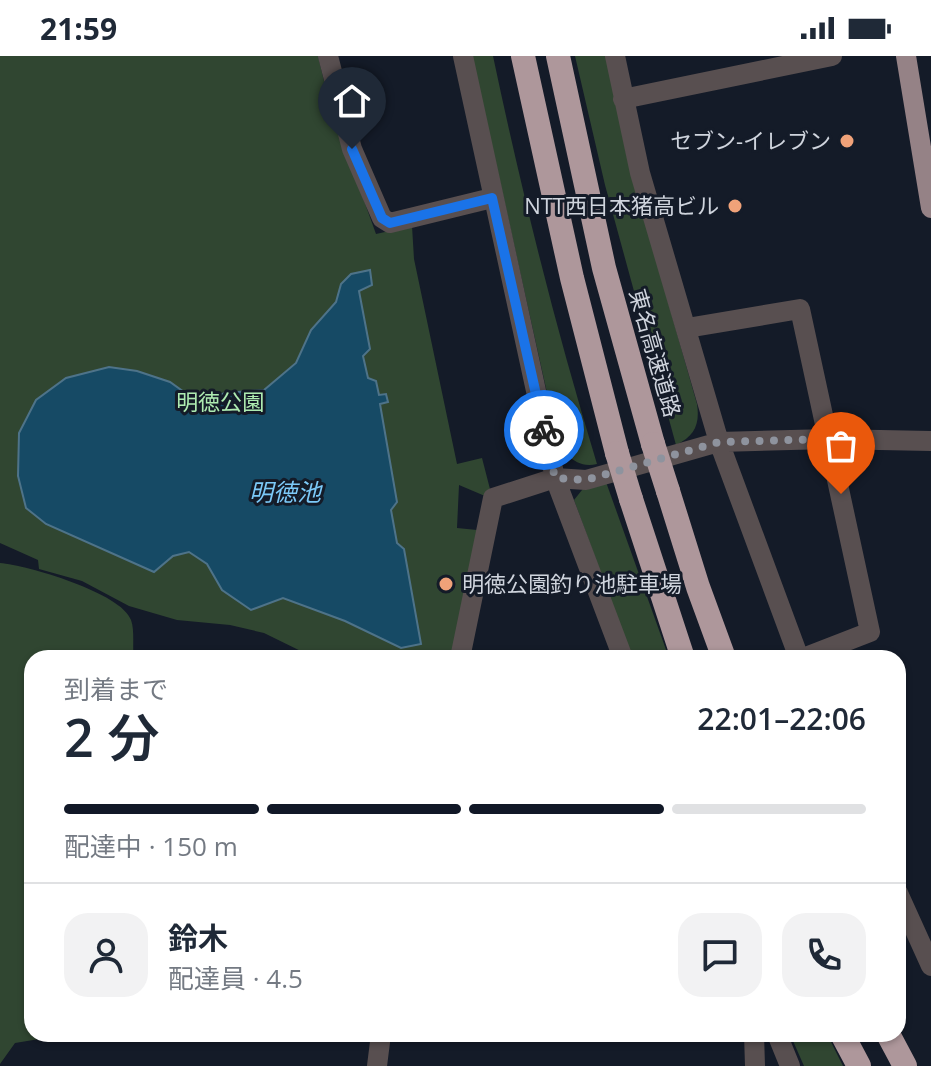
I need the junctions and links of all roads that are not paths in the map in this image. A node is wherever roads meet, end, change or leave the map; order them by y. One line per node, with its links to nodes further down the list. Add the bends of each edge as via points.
1 (328, 56): 10 (street, via 352,149 382,218 390,223)
2 (463, 56): 10 (street)
3 (523, 56): 19 (highway, bridge, via 617,453)
4 (558, 56): 20 (highway, 東名高速道路, bridge, via 604,268 653,444)
5 (615, 56): 9 (street)
6 (832, 56): 8 (street)
7 (906, 56): 11 (main road)
8 (749, 64): 9 (street)
9 (623, 99): 12 (street)
10 (492, 198): 16 (street)
11 (930, 201)
12 (687, 328): 13 (street, via 800,309); 15 (street)
13 (829, 439): 14 (street); 15 (street); 22 (street, via 870,632)
14 (931, 441)
15 (719, 442): 16 (street, via 586,480); 21 (street)
16 (555, 478): 17 (street, via 493,498); 18 (street)
17 (462, 650)
18 (620, 650)
19 (680, 650)
20 (721, 650)
21 (798, 650)
22 (822, 650)
23 (906, 911): 24 (street)
24 (931, 966)
25 (380, 1042): 30 (street)
26 (754, 1042): 31 (street)
27 (780, 1042): 32 (street)
28 (846, 1042): 33 (highway)
29 (892, 1042): 34 (highway)
30 (377, 1066)
31 (755, 1066)
32 (790, 1066)
33 (859, 1066)
34 (905, 1066)

